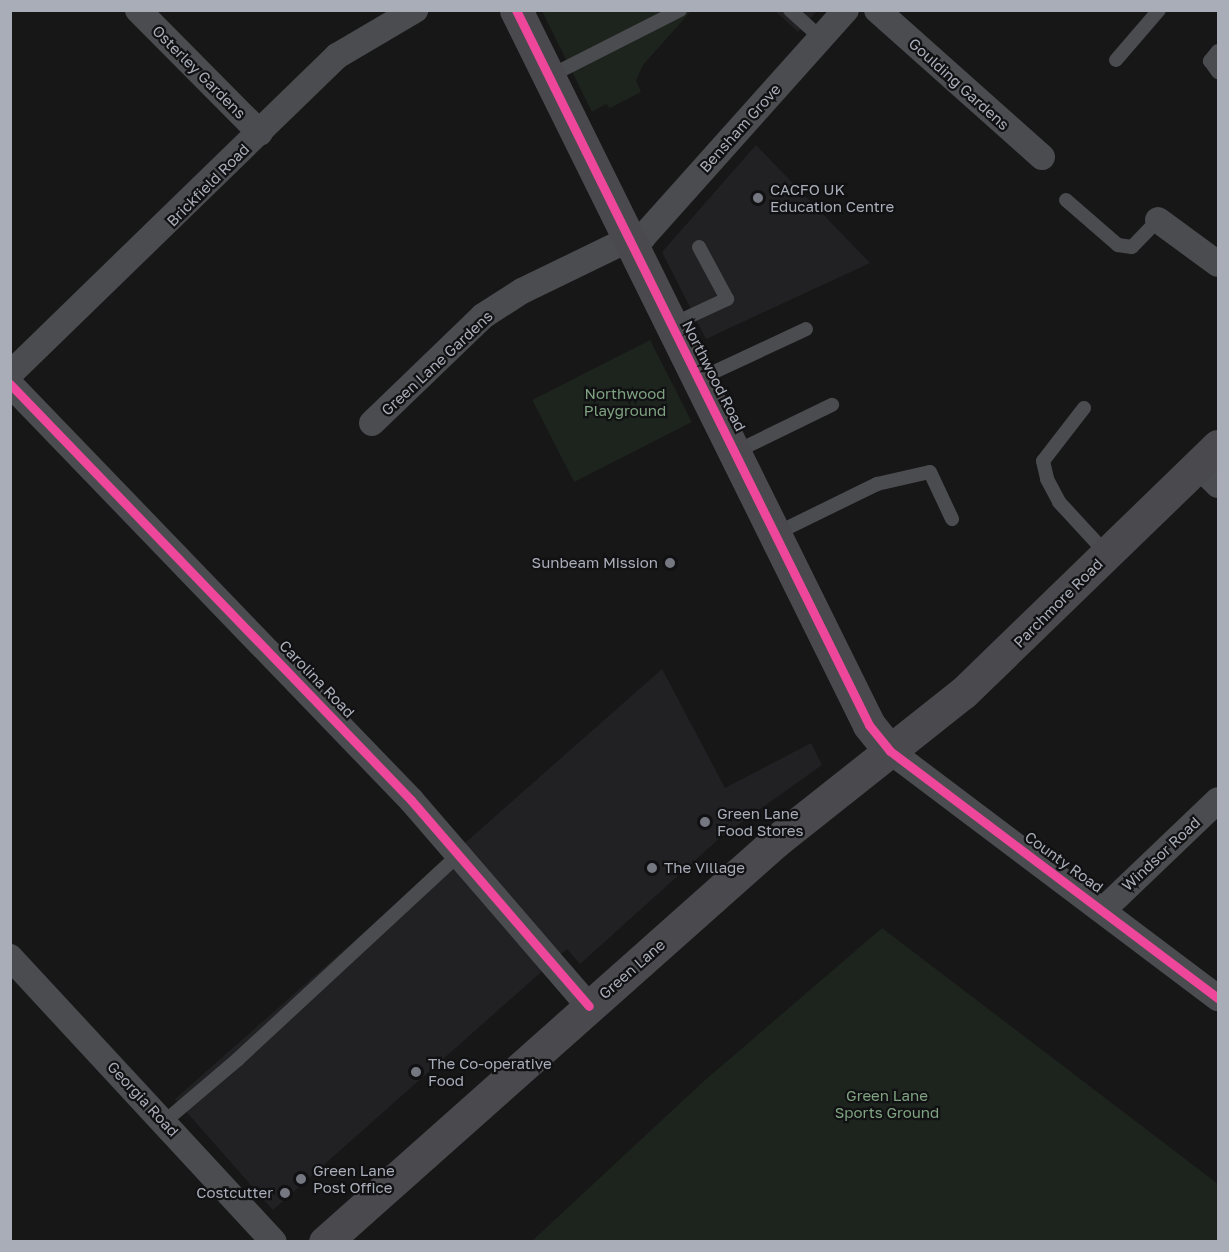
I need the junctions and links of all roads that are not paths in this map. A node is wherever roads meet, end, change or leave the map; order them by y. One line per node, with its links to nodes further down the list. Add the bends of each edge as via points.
1 (138, 10): 14 (street, Osterley Gardens)
2 (415, 10): 14 (street, Brickfield Road, via 337,56)
3 (516, 10): 13 (main road, Northwood Road)
4 (680, 10): 13 (lane)
5 (790, 10): 9 (lane)
6 (846, 10): 9 (street, Bensham Grove)
7 (877, 10): 15 (street, Goulding Gardens)
8 (1159, 10): 11 (lane)
9 (820, 38): 18 (street, Bensham Grove, via 642,238)
10 (1218, 51): 12 (lane, via 1210,61)
11 (1116, 60)
12 (1218, 72)
13 (548, 77): 18 (main road, Northwood Road)
14 (260, 133): 23 (street, Brickfield Road)
15 (1042, 157)
16 (1066, 200): 17 (lane, via 1118,245 1132,247)
17 (1158, 220): 20 (street)
18 (631, 240): 21 (main road, Northwood Road); 28 (street, Green Lane Gardens, via 522,291 483,316)
19 (699, 247): 21 (lane, via 727,299)
20 (1218, 264)
21 (671, 325): 24 (main road, Northwood Road)
22 (806, 329): 24 (lane)
23 (10, 374)
24 (699, 379): 29 (main road, Northwood Road)
25 (10, 384): 36 (street, Carolina Road, via 289,672)
26 (832, 405): 29 (lane)
27 (1084, 408): 33 (lane, via 1043,462 1059,502)
28 (372, 423)
29 (735, 452): 32 (main road, Northwood Road)
30 (1212, 466): 33 (main road, Parchmore Road)
31 (952, 519): 32 (lane, via 930,472 877,484)
32 (775, 534): 34 (main road, Northwood Road, via 869,724)
33 (1107, 554): 34 (main road, Parchmore Road, via 971,686)
34 (890, 751): 37 (street, County Road); 40 (main road, Green Lane, via 776,841)
35 (1218, 800): 37 (street, Windsor Road)
36 (458, 855): 40 (street, Carolina Road); 41 (lane)
37 (1103, 910): 39 (street, County Road)
38 (10, 957): 41 (street, Georgia Road)
39 (1218, 998)
40 (589, 1006): 43 (main road, Green Lane)
41 (165, 1122): 42 (street, Georgia Road)
42 (274, 1242)
43 (325, 1242)

